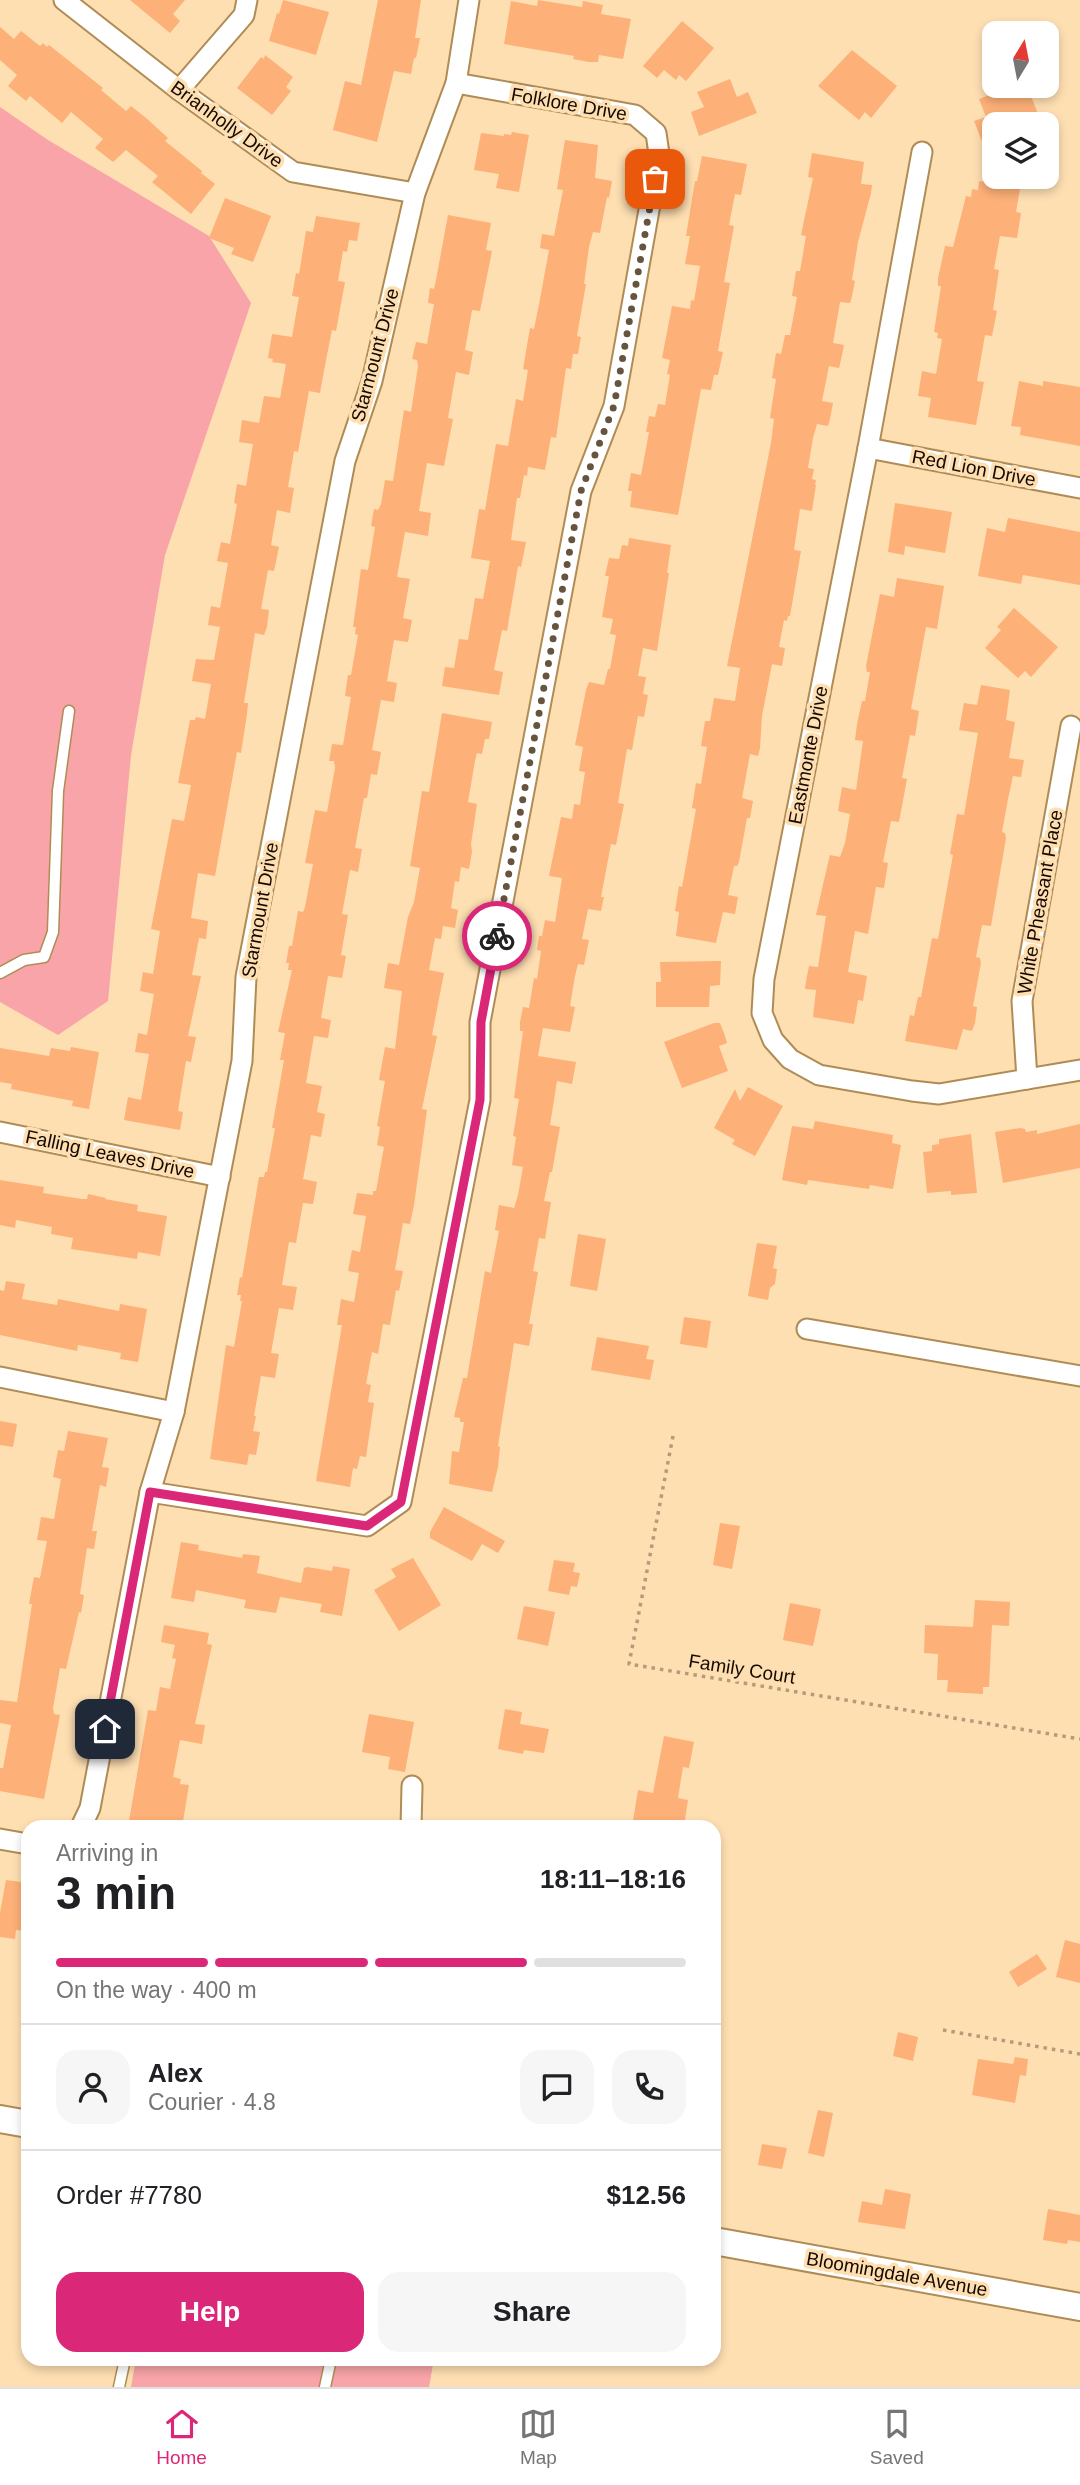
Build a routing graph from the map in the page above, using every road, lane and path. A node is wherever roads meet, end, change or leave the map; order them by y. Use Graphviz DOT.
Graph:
graph roads {
  1 [pos="64,0"];
  2 [pos="247,0"];
  3 [pos="470,0"];
  4 [pos="456,83"];
  5 [pos="179,90"];
  6 [pos="922,152"];
  7 [pos="415,193"];
  8 [pos="867,448"];
  9 [pos="1080,488"];
  10 [pos="69,711"];
  11 [pos="1071,726"];
  12 [pos="0,973"];
  13 [pos="1080,1070"];
  14 [pos="1027,1079"];
  15 [pos="0,1132"];
  16 [pos="220,1177"];
  17 [pos="807,1329"];
  18 [pos="1080,1376"];
  19 [pos="0,1377"];
  20 [pos="174,1412"];
  21 [pos="673,1436"];
  22 [pos="150,1492"];
  23 [pos="1080,1739"];
  24 [pos="412,1786"];
  25 [pos="84,1820"];
  26 [pos="411,1820"];
  27 [pos="0,1839"];
  28 [pos="21,1843"];
  29 [pos="943,2030"];
  30 [pos="1080,2054"];
  31 [pos="0,2119"];
  32 [pos="21,2123"];
  33 [pos="721,2242"];
  34 [pos="1080,2307"];
  35 [pos="124,2366"];
  36 [pos="330,2366"];
  37 [pos="119,2387"];
  38 [pos="325,2387"];
  1 -- 5 [label="street, Brianholly Drive"];
  2 -- 5 [label="street"];
  3 -- 4 [label="street, Starmount Drive"];
  4 -- 7 [label="street, Starmount Drive"];
  4 -- 22 [label="street, Folklore Drive"];
  5 -- 7 [label="street, Brianholly Drive"];
  6 -- 8 [label="street, Eastmonte Drive"];
  7 -- 16 [label="street, Starmount Drive"];
  8 -- 9 [label="street, Red Lion Drive"];
  8 -- 14 [label="street, Eastmonte Drive"];
  10 -- 12 [label="lane"];
  11 -- 14 [label="street, White Pheasant Place"];
  13 -- 14 [label="street, Eastmonte Drive"];
  15 -- 16 [label="street, Falling Leaves Drive"];
  16 -- 20 [label="street, Starmount Drive"];
  17 -- 18 [label="street"];
  19 -- 20 [label="street"];
  20 -- 22 [label="street, Starmount Drive"];
  21 -- 23 [label="path, Family Court"];
  22 -- 25 [label="street, Starmount Drive"];
  24 -- 26 [label="street"];
  27 -- 28 [label="street"];
  29 -- 30 [label="path"];
  31 -- 32 [label="street"];
  33 -- 34 [label="street, Bloomingdale Avenue"];
  35 -- 37 [label="lane"];
  36 -- 38 [label="lane"];
}
